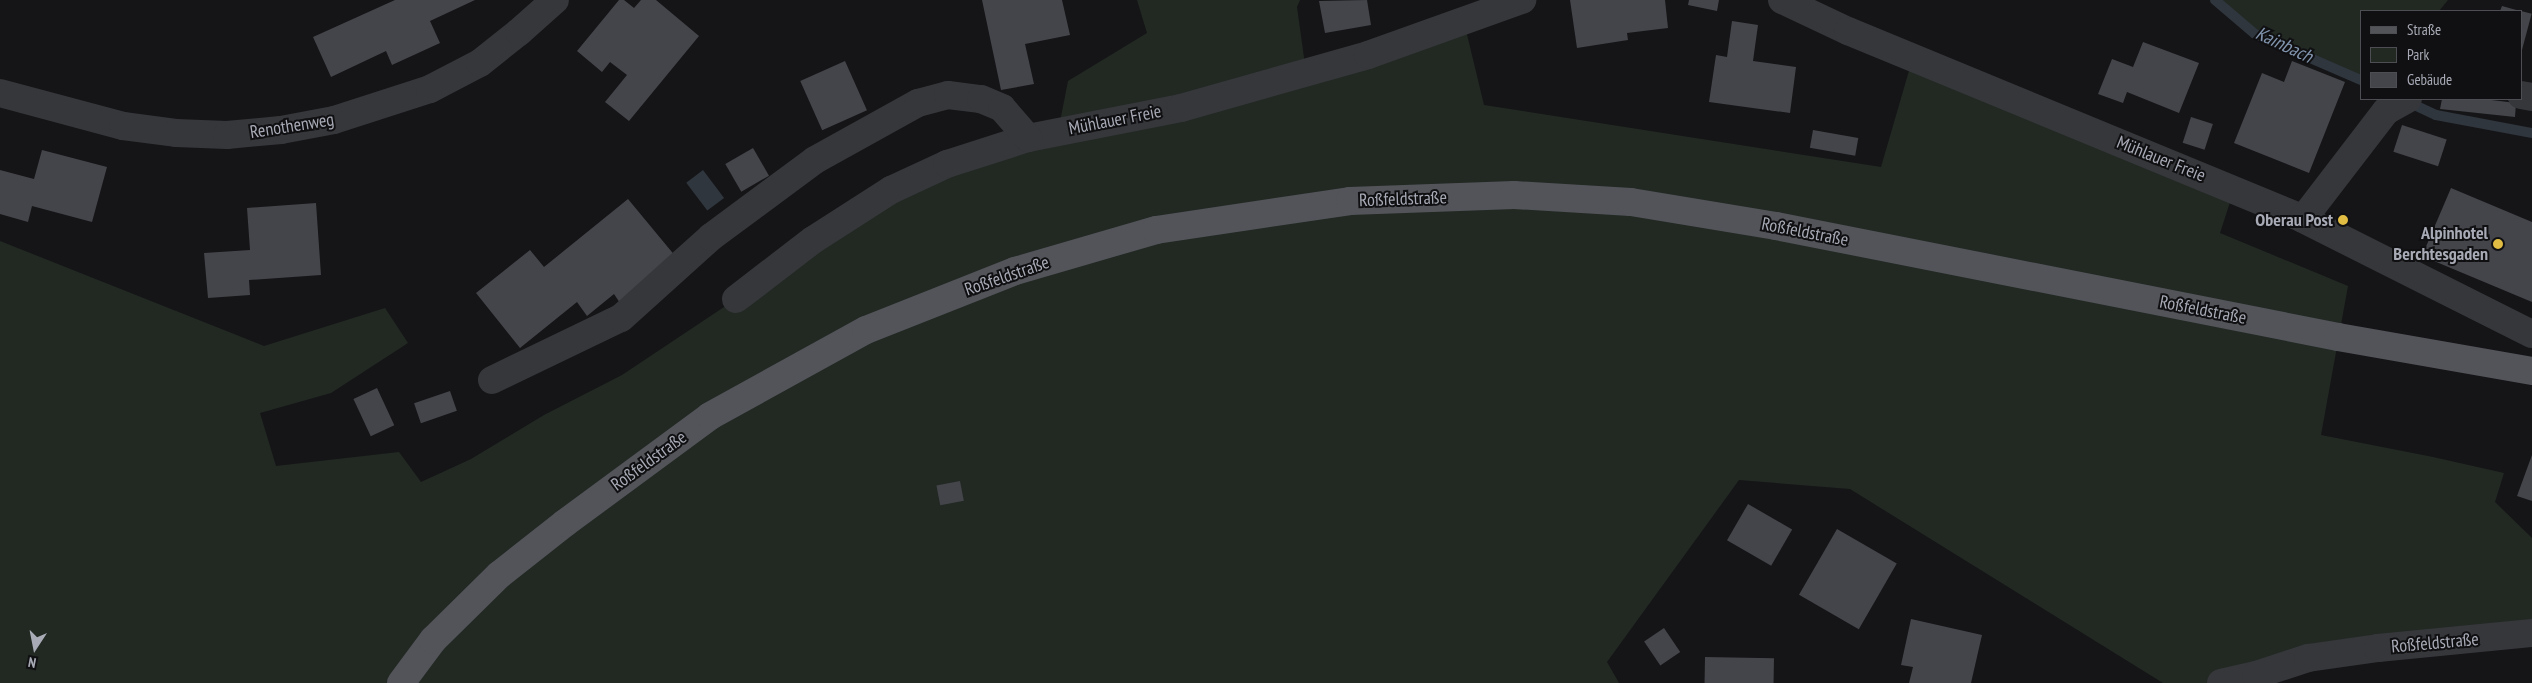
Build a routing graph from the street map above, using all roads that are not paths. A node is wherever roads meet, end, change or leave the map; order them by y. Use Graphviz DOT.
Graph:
graph roads {
  1 [pos="555,0"];
  2 [pos="1522,0"];
  3 [pos="1782,0"];
  4 [pos="0,92"];
  5 [pos="2397,105"];
  6 [pos="1028,138"];
  7 [pos="2303,218"];
  8 [pos="736,299"];
  9 [pos="2532,334"];
  10 [pos="2532,371"];
  11 [pos="492,380"];
  12 [pos="2532,633"];
  13 [pos="401,683"];
  14 [pos="2222,683"];
  1 -- 4 [label="street, Renothenweg"];
  2 -- 6 [label="street, Mühlauer Freie"];
  3 -- 7 [label="street, Mühlauer Freie"];
  5 -- 7 [label="street"];
  6 -- 8 [label="street, Mühlauer Freie"];
  6 -- 11 [label="street"];
  7 -- 9 [label="street, Mühlauer Freie"];
  10 -- 13 [label="main road, Roßfeldstraße"];
  12 -- 14 [label="street, Roßfeldstraße"];
}
